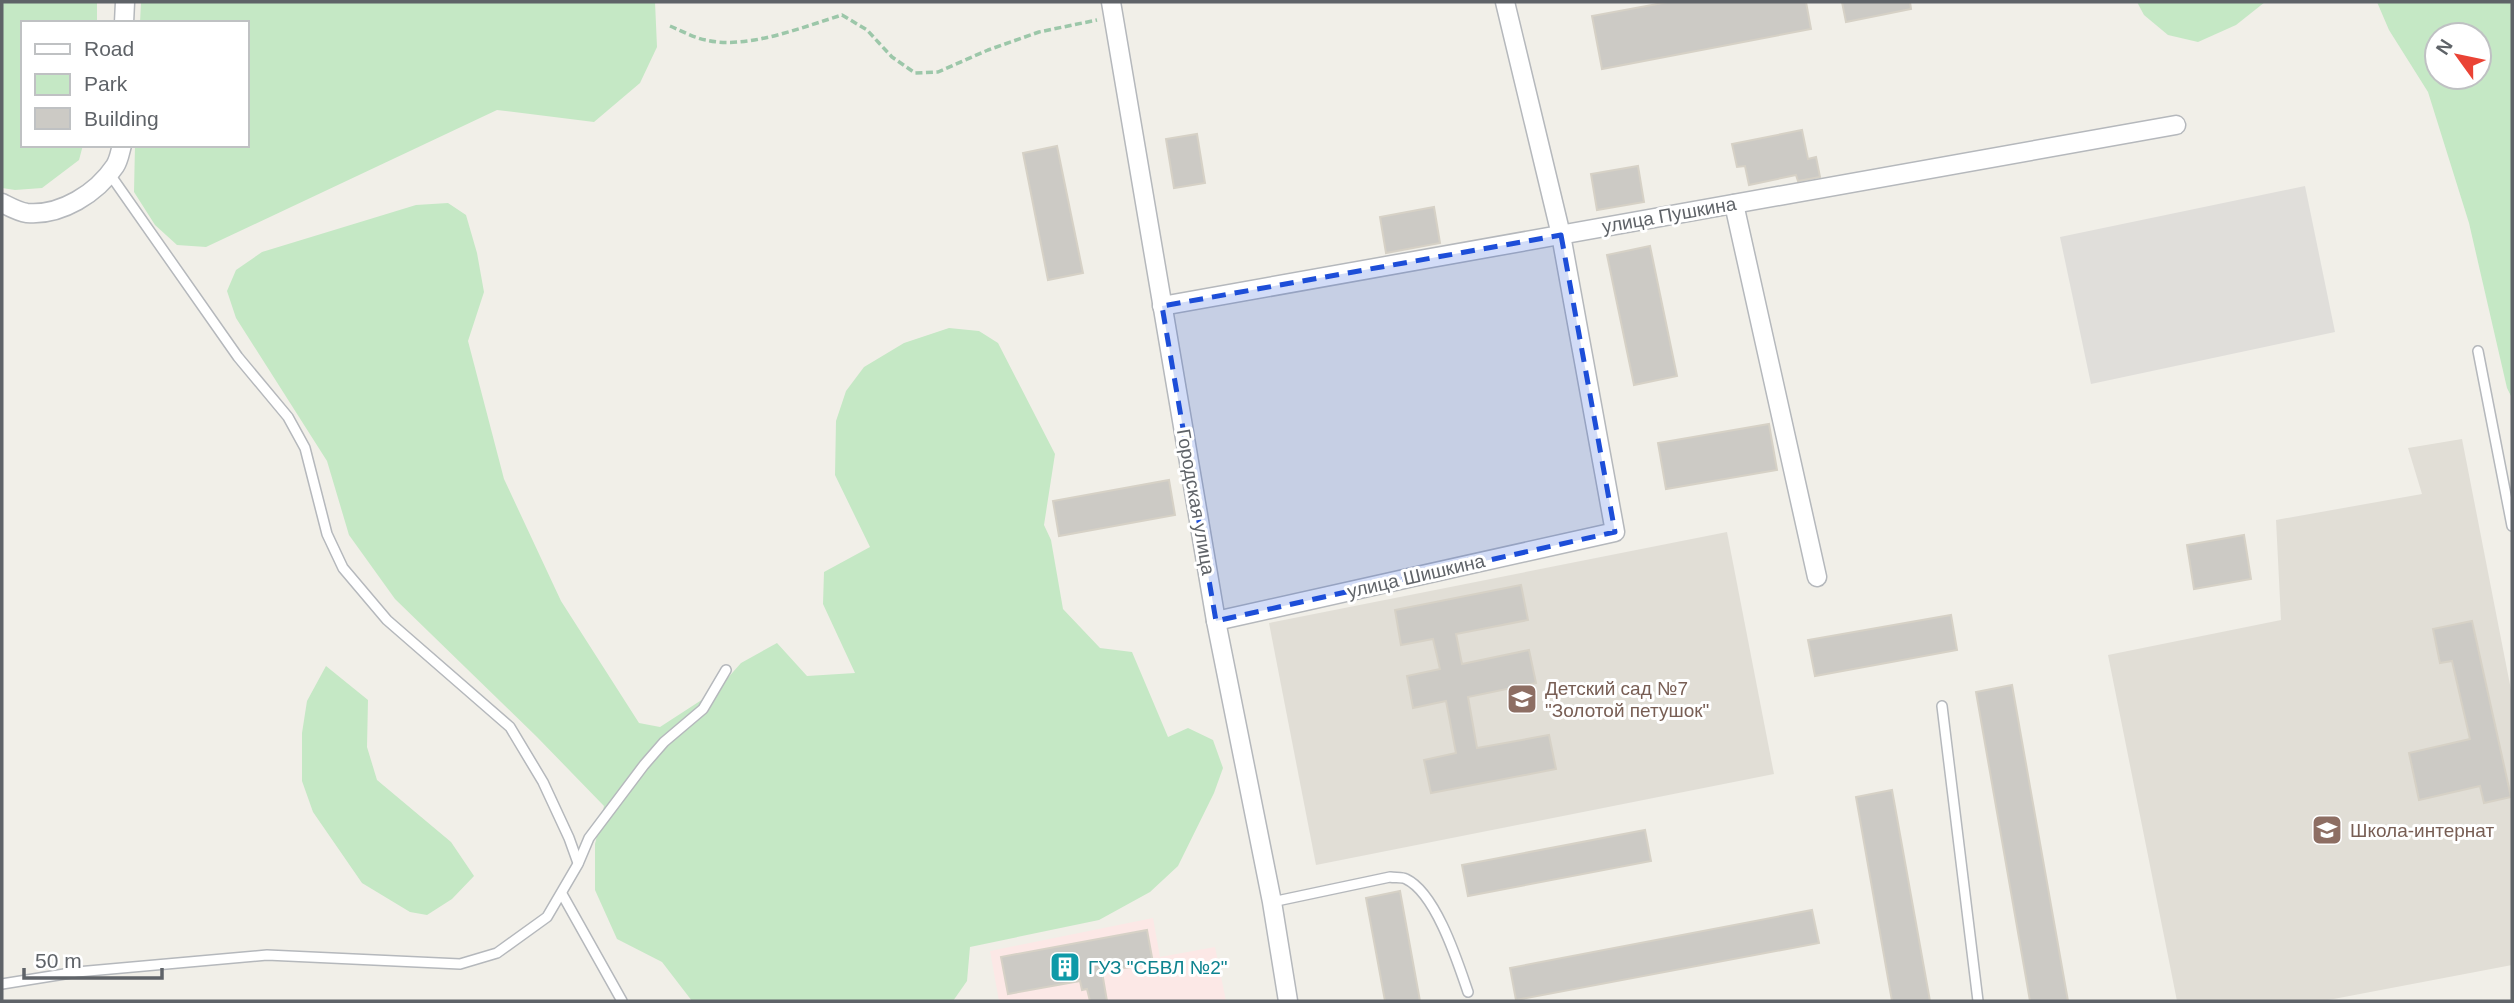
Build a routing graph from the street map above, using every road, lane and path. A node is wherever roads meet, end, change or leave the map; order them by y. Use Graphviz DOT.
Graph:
graph roads {
  1 [pos="125,2"];
  2 [pos="1505,2"];
  3 [pos="1112,9"];
  4 [pos="124,21"];
  5 [pos="670,26"];
  6 [pos="2176,125"];
  7 [pos="121,147"];
  8 [pos="110,173"];
  9 [pos="2,204"];
  10 [pos="1734,204"];
  11 [pos="1561,235"];
  12 [pos="1162,306"];
  13 [pos="2478,351"];
  14 [pos="2512,526"];
  15 [pos="1817,577"];
  16 [pos="1216,621"];
  17 [pos="726,670"];
  18 [pos="1942,706"];
  19 [pos="578,864"];
  20 [pos="562,894"];
  21 [pos="1272,902"];
  22 [pos="2,984"];
  23 [pos="1468,992"];
  24 [pos="622,1001"];
  25 [pos="1288,1001"];
  26 [pos="1978,1001"];
  1 -- 4 [label="street"];
  2 -- 11 [label="street"];
  3 -- 5 [label="path"];
  3 -- 12 [label="street, Городская улица"];
  6 -- 10 [label="street, улица Пушкина"];
  7 -- 8 [label="street"];
  8 -- 9 [label="street"];
  8 -- 19 [label="lane"];
  10 -- 11 [label="street, улица Пушкина"];
  10 -- 15 [label="street"];
  11 -- 12 [label="street, улица Пушкина"];
  11 -- 16 [label="street, улица Шишкина"];
  12 -- 16 [label="street, Городская улица"];
  13 -- 14 [label="lane"];
  16 -- 21 [label="street, Городская улица"];
  17 -- 19 [label="lane"];
  18 -- 26 [label="lane"];
  19 -- 20 [label="lane"];
  20 -- 22 [label="lane"];
  20 -- 24 [label="lane"];
  21 -- 23 [label="lane"];
  21 -- 25 [label="street, Городская улица"];
}
